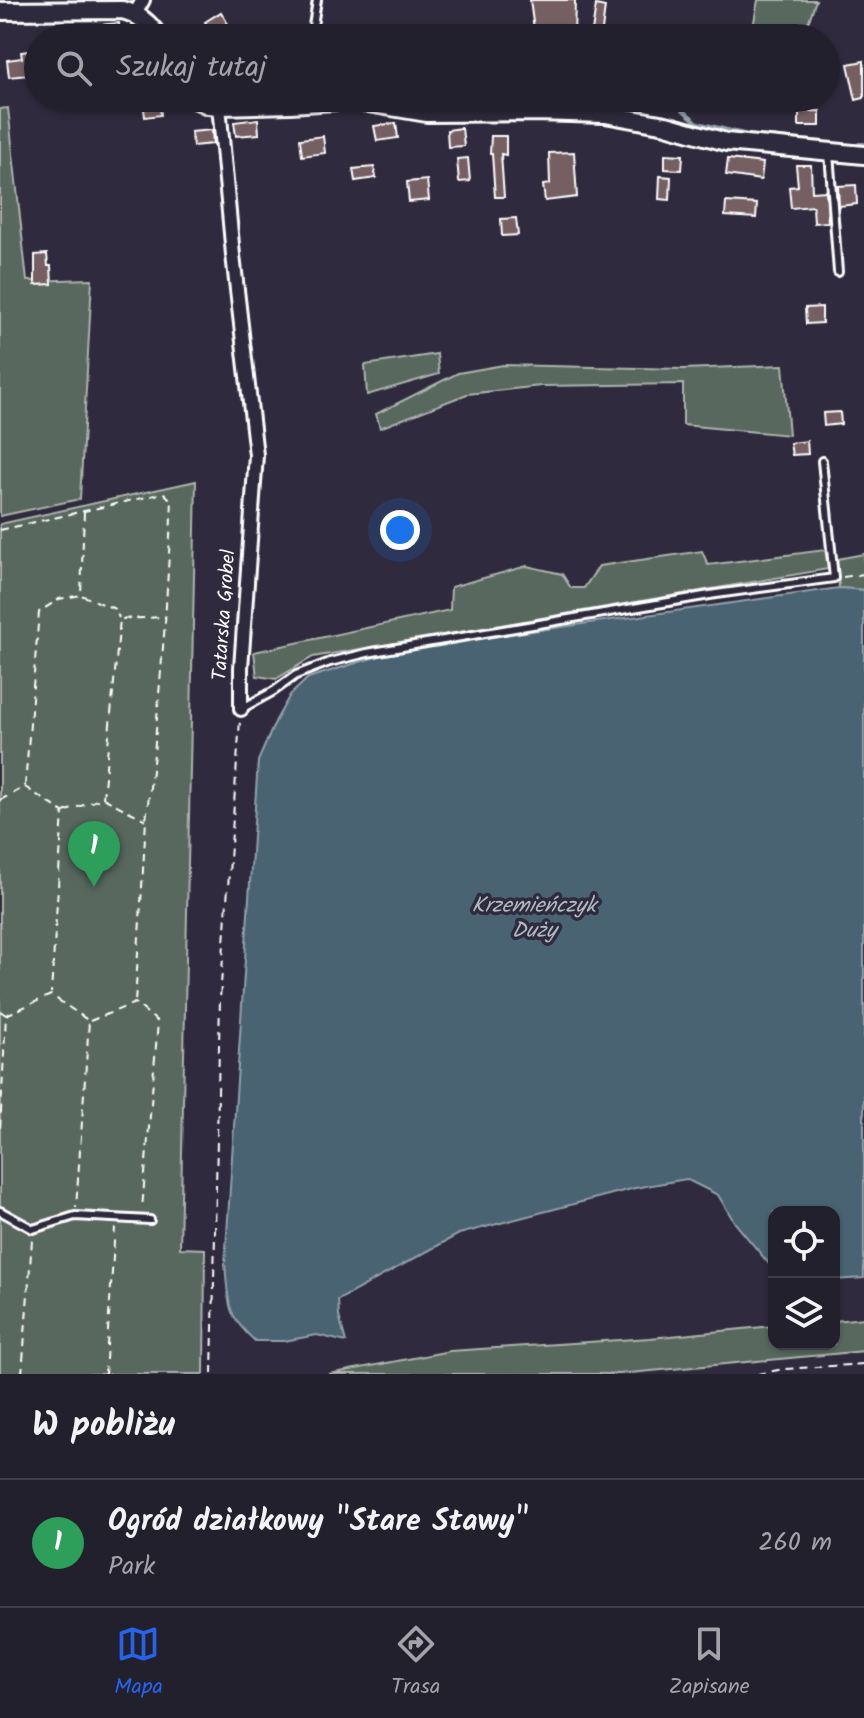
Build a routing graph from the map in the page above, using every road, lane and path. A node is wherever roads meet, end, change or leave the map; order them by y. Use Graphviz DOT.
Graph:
graph roads {
  1 [pos="317,0"];
  2 [pos="139,7"];
  3 [pos="0,11"];
  4 [pos="313,24"];
  5 [pos="220,112"];
  6 [pos="421,112"];
  7 [pos="536,112"];
  8 [pos="536,112"];
  9 [pos="829,153"];
  10 [pos="864,155"];
  11 [pos="838,272"];
  12 [pos="822,461"];
  13 [pos="84,511"];
  14 [pos="0,530"];
  15 [pos="864,574"];
  16 [pos="834,578"];
  17 [pos="81,595"];
  18 [pos="165,617"];
  19 [pos="120,619"];
  20 [pos="241,709"];
  21 [pos="25,787"];
  22 [pos="103,798"];
  23 [pos="0,800"];
  24 [pos="63,812"];
  25 [pos="146,820"];
  26 [pos="51,995"];
  27 [pos="135,1003"];
  28 [pos="0,1011"];
  29 [pos="6,1015"];
  30 [pos="89,1021"];
  31 [pos="0,1131"];
  32 [pos="0,1211"];
  33 [pos="75,1216"];
  34 [pos="116,1218"];
  35 [pos="141,1220"];
  36 [pos="150,1220"];
  37 [pos="33,1229"];
  38 [pos="864,1364"];
  39 [pos="22,1374"];
  40 [pos="105,1374"];
  41 [pos="212,1374"];
  42 [pos="758,1374"];
  1 -- 4 [label="lane"];
  2 -- 3 [label="street"];
  5 -- 20 [label="street, Tatarska Grobel"];
  6 -- 8 [label="street"];
  7 -- 9 [label="street"];
  9 -- 10 [label="street"];
  9 -- 11 [label="lane"];
  12 -- 16 [label="lane"];
  13 -- 14 [label="path"];
  13 -- 17 [label="path"];
  13 -- 18 [label="path"];
  15 -- 16 [label="path"];
  16 -- 20 [label="lane, Tatarska Grobel"];
  17 -- 19 [label="path"];
  17 -- 21 [label="path"];
  18 -- 19 [label="path"];
  18 -- 25 [label="path"];
  19 -- 22 [label="path"];
  20 -- 41 [label="path"];
  21 -- 23 [label="path"];
  21 -- 24 [label="path"];
  22 -- 24 [label="path"];
  22 -- 25 [label="path"];
  24 -- 26 [label="path"];
  25 -- 27 [label="path"];
  26 -- 29 [label="path"];
  26 -- 30 [label="path"];
  27 -- 30 [label="path"];
  27 -- 35 [label="path"];
  28 -- 29 [label="path"];
  29 -- 31 [label="path"];
  30 -- 33 [label="path"];
  32 -- 37 [label="lane"];
  33 -- 34 [label="lane"];
  33 -- 37 [label="lane"];
  34 -- 35 [label="lane"];
  34 -- 40 [label="path"];
  35 -- 36 [label="lane"];
  37 -- 39 [label="path"];
  38 -- 42 [label="path"];
}
